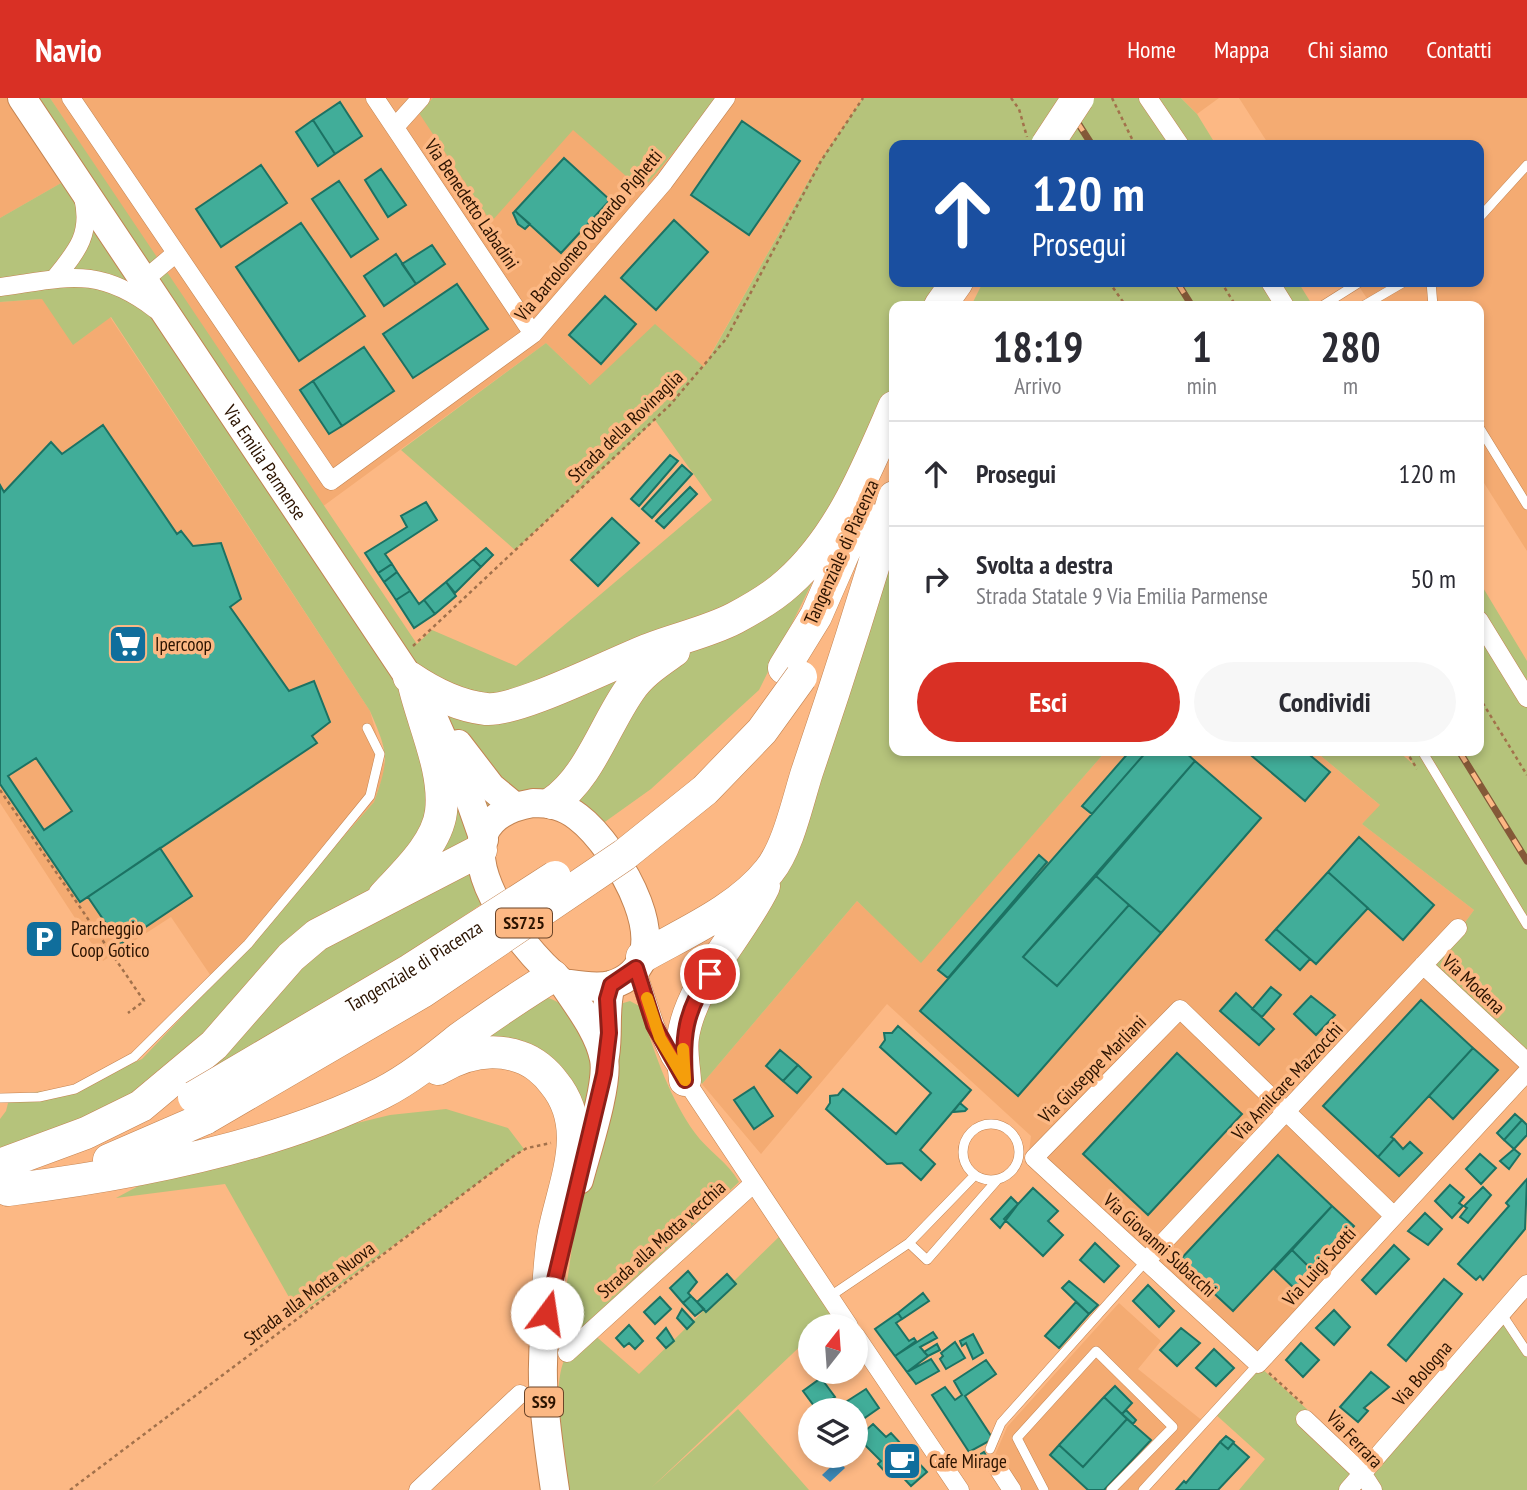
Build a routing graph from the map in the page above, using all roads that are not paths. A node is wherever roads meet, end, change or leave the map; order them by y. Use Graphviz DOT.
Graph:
graph roads {
  1 [pos="22,98"];
  2 [pos="71,98"];
  3 [pos="375,98"];
  4 [pos="421,98"];
  5 [pos="725,98"];
  6 [pos="1078,98"];
  7 [pos="1148,98"];
  8 [pos="395,127"];
  9 [pos="1050,140"];
  10 [pos="1177,140"];
  11 [pos="1527,165"];
  12 [pos="83,189"];
  13 [pos="1484,212"];
  14 [pos="176,253"];
  15 [pos="55,278"];
  16 [pos="144,280"];
  17 [pos="1352,287"];
  18 [pos="1395,287"];
  19 [pos="0,288"];
  20 [pos="1330,301"];
  21 [pos="1372,301"];
  22 [pos="170,320"];
  23 [pos="533,334"];
  24 [pos="889,418"];
  25 [pos="889,430"];
  26 [pos="1484,435"];
  27 [pos="889,498"];
  28 [pos="1527,505"];
  29 [pos="889,514"];
  30 [pos="1484,628"];
  31 [pos="700,632"];
  32 [pos="792,672"];
  33 [pos="412,682"];
  34 [pos="1527,698"];
  35 [pos="367,728"];
  36 [pos="1425,756"];
  37 [pos="552,803"];
  38 [pos="514,806"];
  39 [pos="482,845"];
  40 [pos="772,869"];
  41 [pos="376,904"];
  42 [pos="1527,925"];
  43 [pos="1458,928"];
  44 [pos="639,962"];
  45 [pos="1423,965"];
  46 [pos="558,980"];
  47 [pos="611,985"];
  48 [pos="604,1059"];
  49 [pos="1527,1062"];
  50 [pos="1527,1072"];
  51 [pos="685,1080"];
  52 [pos="383,1093"];
  53 [pos="0,1097"];
  54 [pos="1287,1111"];
  55 [pos="1034,1158"];
  56 [pos="975,1175"];
  57 [pos="2,1177"];
  58 [pos="998,1179"];
  59 [pos="753,1184"];
  60 [pos="1394,1216"];
  61 [pos="909,1243"];
  62 [pos="1146,1261"];
  63 [pos="1527,1284"];
  64 [pos="829,1297"];
  65 [pos="547,1313"];
  66 [pos="1501,1313"];
  67 [pos="841,1314"];
  68 [pos="1527,1352"];
  69 [pos="567,1353"];
  70 [pos="868,1354"];
  71 [pos="1258,1364"];
  72 [pos="520,1394"];
  73 [pos="1305,1419"];
  74 [pos="990,1449"];
  75 [pos="997,1467"];
  76 [pos="1362,1473"];
  77 [pos="418,1490"];
  78 [pos="555,1490"];
  79 [pos="960,1490"];
  80 [pos="1012,1490"];
  81 [pos="1044,1490"];
  82 [pos="1111,1490"];
  83 [pos="1143,1490"];
  84 [pos="1348,1490"];
  85 [pos="1373,1490"];
  1 -- 12 [label="main road, Via Emilia Parmense"];
  2 -- 14 [label="street"];
  3 -- 8 [label="street, Via Benedetto Labadini"];
  4 -- 8 [label="street"];
  5 -- 23 [label="street, Via Bartolomeo Odoardo Pighetti"];
  6 -- 9 [label="highway, bridge"];
  7 -- 10 [label="street"];
  8 -- 23 [label="street, Via Benedetto Labadini"];
  11 -- 13 [label="lane"];
  12 -- 15 [label="street"];
  12 -- 16 [label="main road, Via Emilia Parmense"];
  14 -- 16 [label="street"];
  14 -- 23 [label="street, Via Bartolomeo Odoardo Pighetti"];
  15 -- 19 [label="street"];
  15 -- 22 [label="street"];
  16 -- 22 [label="main road, Via Emilia Parmense"];
  17 -- 20 [label="lane"];
  18 -- 21 [label="lane"];
  22 -- 33 [label="main road, Via Emilia Parmense"];
  24 -- 31 [label="highway"];
  25 -- 32 [label="highway, Tangenziale di Piacenza / SS725"];
  26 -- 28 [label="lane"];
  27 -- 32 [label="highway, Tangenziale di Piacenza / SS725"];
  29 -- 40 [label="highway"];
  30 -- 34 [label="street"];
  31 -- 33 [label="highway"];
  31 -- 37 [label="highway"];
  32 -- 57 [label="highway, Tangenziale di Piacenza / SS725, bridge"];
  33 -- 38 [label="main road"];
  33 -- 39 [label="main road, Via Emilia Parmense"];
  33 -- 41 [label="highway"];
  35 -- 53 [label="lane"];
  36 -- 42 [label="lane"];
  37 -- 38 [label="main road"];
  37 -- 44 [label="main road"];
  38 -- 39 [label="main road"];
  39 -- 41 [label="highway"];
  39 -- 46 [label="main road"];
  40 -- 44 [label="highway"];
  40 -- 51 [label="highway"];
  41 -- 57 [label="highway"];
  43 -- 45 [label="street, Via Amilcare Mazzocchi"];
  44 -- 47 [label="main road"];
  44 -- 51 [label="street"];
  45 -- 49 [label="street, Via Modena"];
  45 -- 54 [label="street, Via Amilcare Mazzocchi"];
  46 -- 47 [label="main road"];
  46 -- 48 [label="main road"];
  46 -- 52 [label="highway"];
  47 -- 48 [label="main road"];
  48 -- 65 [label="main road, SS9"];
  50 -- 60 [label="street, Via Luigi Scotti"];
  51 -- 59 [label="street"];
  52 -- 57 [label="highway"];
  52 -- 65 [label="highway"];
  54 -- 55 [label="street, Via Giuseppe Marliani"];
  54 -- 60 [label="street"];
  54 -- 62 [label="street, Via Amilcare Mazzocchi"];
  55 -- 62 [label="street, Via Giovanni Subacchi"];
  56 -- 58 [label="lane"];
  56 -- 58 [label="lane"];
  56 -- 61 [label="lane"];
  58 -- 61 [label="lane"];
  59 -- 64 [label="street"];
  59 -- 69 [label="street, Strada alla Motta vecchia"];
  60 -- 71 [label="street, Via Luigi Scotti"];
  61 -- 64 [label="lane"];
  62 -- 71 [label="street, Via Giovanni Subacchi"];
  62 -- 74 [label="lane"];
  63 -- 66 [label="street, Via Bologna"];
  64 -- 67 [label="street"];
  65 -- 78 [label="main road, SS9"];
  66 -- 68 [label="lane"];
  66 -- 76 [label="street, Via Bologna"];
  70 -- 79 [label="street"];
  71 -- 83 [label="lane, Via Luigi Scotti"];
  72 -- 77 [label="street"];
  73 -- 76 [label="street, Via Ferrara"];
  75 -- 80 [label="street"];
  76 -- 84 [label="street, Via Bologna"];
  76 -- 85 [label="street, Via Ferrara"];
  81 -- 82 [label="lane"];
}
